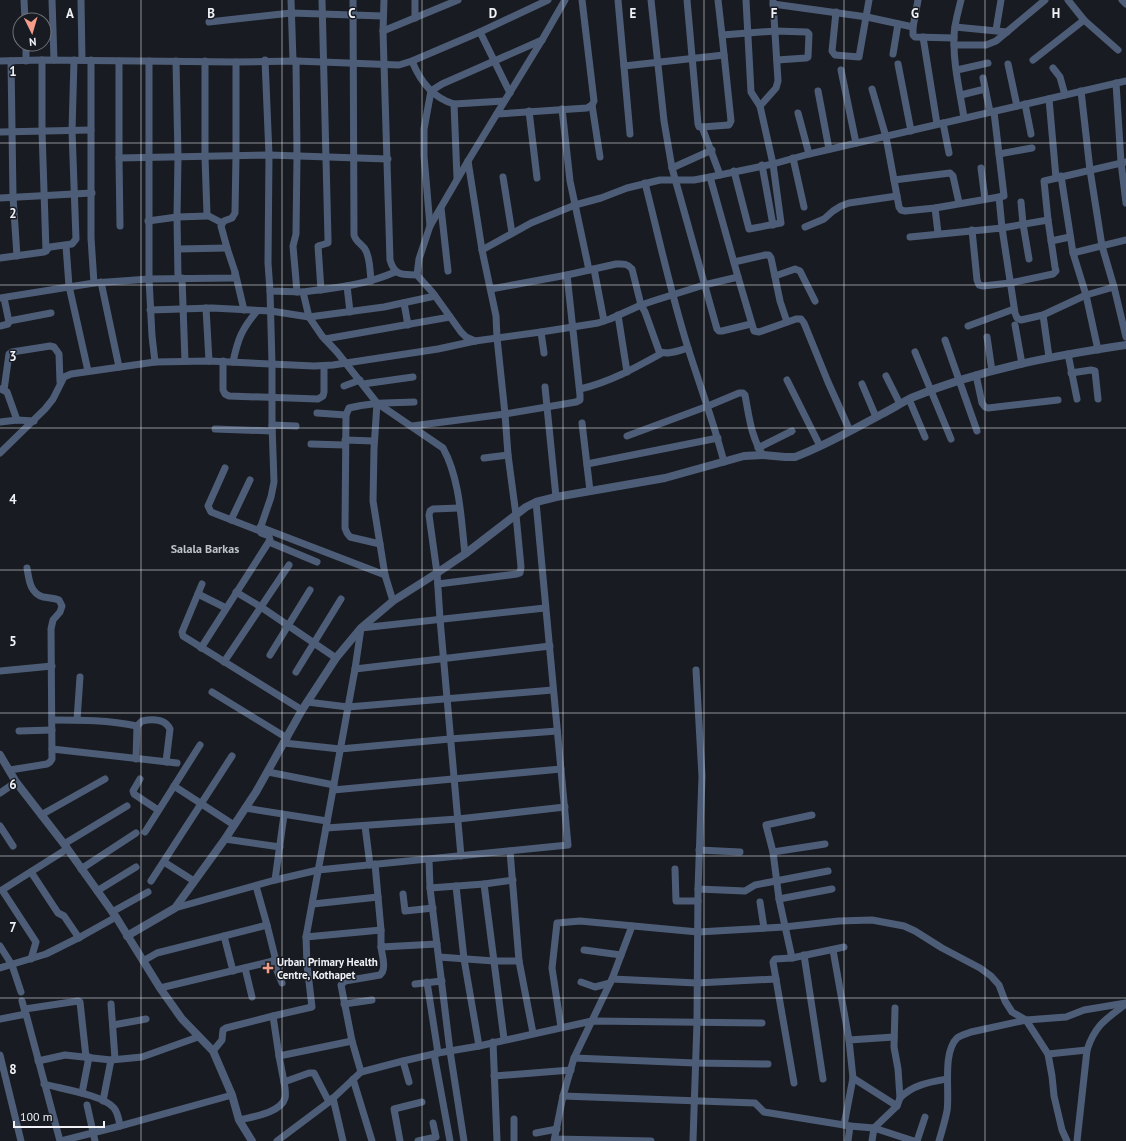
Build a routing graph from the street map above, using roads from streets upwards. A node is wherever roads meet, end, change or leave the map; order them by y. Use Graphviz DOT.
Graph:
graph roads {
  1 [pos="24,0"];
  2 [pos="52,0"];
  3 [pos="81,0"];
  4 [pos="291,0"];
  5 [pos="322,0"];
  6 [pos="353,0"];
  7 [pos="384,0"];
  8 [pos="415,0"];
  9 [pos="458,0"];
  10 [pos="548,0"];
  11 [pos="565,0"];
  12 [pos="582,0"];
  13 [pos="618,0"];
  14 [pos="651,0"];
  15 [pos="688,0"];
  16 [pos="718,0"];
  17 [pos="746,0"];
  18 [pos="869,0"];
  19 [pos="918,0"];
  20 [pos="961,0"];
  21 [pos="1001,0"];
  22 [pos="1045,0"];
  23 [pos="1068,0"];
  24 [pos="1122,0"];
  25 [pos="773,2"];
  26 [pos="444,3"];
  27 [pos="1126,4"];
  28 [pos="25,12"];
  29 [pos="836,12"];
  30 [pos="291,13"];
  31 [pos="322,13"];
  32 [pos="353,14"];
  33 [pos="383,16"];
  34 [pos="866,17"];
  35 [pos="415,18"];
  36 [pos="1084,20"];
  37 [pos="209,22"];
  38 [pos="898,24"];
  39 [pos="913,27"];
  40 [pos="955,27"];
  41 [pos="996,30"];
  42 [pos="383,31"];
  43 [pos="775,31"];
  44 [pos="480,32"];
  45 [pos="1007,32"];
  46 [pos="749,34"];
  47 [pos="722,35"];
  48 [pos="922,37"];
  49 [pos="542,40"];
  50 [pos="954,41"];
  51 [pos="1118,50"];
  52 [pos="26,52"];
  53 [pos="893,54"];
  54 [pos="724,55"];
  55 [pos="692,58"];
  56 [pos="42,60"];
  57 [pos="54,60"];
  58 [pos="74,60"];
  59 [pos="82,60"];
  60 [pos="91,60"];
  61 [pos="265,60"];
  62 [pos="777,60"];
  63 [pos="1033,60"];
  64 [pos="0,61"];
  65 [pos="11,61"];
  66 [pos="26,61"];
  67 [pos="119,61"];
  68 [pos="149,61"];
  69 [pos="176,61"];
  70 [pos="205,61"];
  71 [pos="294,61"];
  72 [pos="412,61"];
  73 [pos="236,62"];
  74 [pos="324,62"];
  75 [pos="495,62"];
  76 [pos="657,62"];
  77 [pos="353,63"];
  78 [pos="988,63"];
  79 [pos="898,64"];
  80 [pos="1008,64"];
  81 [pos="385,65"];
  82 [pos="624,66"];
  83 [pos="1053,68"];
  84 [pos="841,70"];
  85 [pos="957,70"];
  86 [pos="983,78"];
  87 [pos="1126,81"];
  88 [pos="1116,83"];
  89 [pos="872,89"];
  90 [pos="985,90"];
  91 [pos="431,91"];
  92 [pos="818,91"];
  93 [pos="1080,91"];
  94 [pos="510,93"];
  95 [pos="961,95"];
  96 [pos="1065,95"];
  97 [pos="1049,99"];
  98 [pos="504,102"];
  99 [pos="454,104"];
  100 [pos="1025,104"];
  101 [pos="592,105"];
  102 [pos="760,106"];
  103 [pos="1017,106"];
  104 [pos="562,109"];
  105 [pos="529,111"];
  106 [pos="992,112"];
  107 [pos="496,114"];
  108 [pos="798,114"];
  109 [pos="964,118"];
  110 [pos="940,124"];
  111 [pos="702,127"];
  112 [pos="42,130"];
  113 [pos="91,130"];
  114 [pos="12,131"];
  115 [pos="72,131"];
  116 [pos="911,131"];
  117 [pos="0,132"];
  118 [pos="630,134"];
  119 [pos="1031,134"];
  120 [pos="886,137"];
  121 [pos="856,143"];
  122 [pos="1032,148"];
  123 [pos="829,149"];
  124 [pos="712,150"];
  125 [pos="949,153"];
  126 [pos="809,154"];
  127 [pos="999,154"];
  128 [pos="269,155"];
  129 [pos="236,156"];
  130 [pos="297,156"];
  131 [pos="178,157"];
  132 [pos="205,157"];
  133 [pos="600,157"];
  134 [pos="119,158"];
  135 [pos="148,158"];
  136 [pos="326,158"];
  137 [pos="354,158"];
  138 [pos="794,158"];
  139 [pos="388,159"];
  140 [pos="468,161"];
  141 [pos="1123,162"];
  142 [pos="773,164"];
  143 [pos="762,165"];
  144 [pos="672,168"];
  145 [pos="981,168"];
  146 [pos="1090,170"];
  147 [pos="734,171"];
  148 [pos="720,175"];
  149 [pos="503,177"];
  150 [pos="710,177"];
  151 [pos="1058,177"];
  152 [pos="458,178"];
  153 [pos="537,178"];
  154 [pos="675,179"];
  155 [pos="894,180"];
  156 [pos="645,183"];
  157 [pos="74,193"];
  158 [pos="92,193"];
  159 [pos="43,195"];
  160 [pos="897,196"];
  161 [pos="13,197"];
  162 [pos="999,197"];
  163 [pos="0,198"];
  164 [pos="985,199"];
  165 [pos="1021,202"];
  166 [pos="1126,203"];
  167 [pos="959,204"];
  168 [pos="575,206"];
  169 [pos="804,207"];
  170 [pos="440,208"];
  171 [pos="935,208"];
  172 [pos="208,216"];
  173 [pos="177,217"];
  174 [pos="1048,220"];
  175 [pos="148,221"];
  176 [pos="222,223"];
  177 [pos="1023,224"];
  178 [pos="773,225"];
  179 [pos="120,226"];
  180 [pos="430,226"];
  181 [pos="805,227"];
  182 [pos="1002,228"];
  183 [pos="972,230"];
  184 [pos="512,232"];
  185 [pos="938,233"];
  186 [pos="910,236"];
  187 [pos="1070,237"];
  188 [pos="1051,240"];
  189 [pos="1126,240"];
  190 [pos="66,246"];
  191 [pos="1102,246"];
  192 [pos="227,248"];
  193 [pos="178,249"];
  194 [pos="482,250"];
  195 [pos="46,251"];
  196 [pos="1073,253"];
  197 [pos="17,256"];
  198 [pos="0,258"];
  199 [pos="1029,259"];
  200 [pos="734,262"];
  201 [pos="592,269"];
  202 [pos="448,271"];
  203 [pos="235,272"];
  204 [pos="395,272"];
  205 [pos="417,275"];
  206 [pos="567,275"];
  207 [pos="775,276"];
  208 [pos="738,277"];
  209 [pos="180,278"];
  210 [pos="149,279"];
  211 [pos="371,281"];
  212 [pos="98,283"];
  213 [pos="1010,283"];
  214 [pos="704,285"];
  215 [pos="69,286"];
  216 [pos="347,286"];
  217 [pos="1114,287"];
  218 [pos="491,289"];
  219 [pos="322,290"];
  220 [pos="270,291"];
  221 [pos="300,292"];
  222 [pos="673,295"];
  223 [pos="436,296"];
  224 [pos="1086,296"];
  225 [pos="2,298"];
  226 [pos="815,301"];
  227 [pos="404,303"];
  228 [pos="641,304"];
  229 [pos="206,308"];
  230 [pos="182,309"];
  231 [pos="1014,309"];
  232 [pos="150,310"];
  233 [pos="244,310"];
  234 [pos="257,310"];
  235 [pos="270,311"];
  236 [pos="350,312"];
  237 [pos="51,313"];
  238 [pos="618,315"];
  239 [pos="1044,315"];
  240 [pos="308,317"];
  241 [pos="450,317"];
  242 [pos="9,321"];
  243 [pos="604,321"];
  244 [pos="787,322"];
  245 [pos="751,324"];
  246 [pos="408,325"];
  247 [pos="1015,325"];
  248 [pos="0,326"];
  249 [pos="574,326"];
  250 [pos="968,326"];
  251 [pos="541,332"];
  252 [pos="987,337"];
  253 [pos="1126,337"];
  254 [pos="497,338"];
  255 [pos="325,339"];
  256 [pos="945,340"];
  257 [pos="475,341"];
  258 [pos="1126,346"];
  259 [pos="688,348"];
  260 [pos="1098,350"];
  261 [pos="916,352"];
  262 [pos="544,353"];
  263 [pos="662,353"];
  264 [pos="1068,354"];
  265 [pos="1049,357"];
  266 [pos="185,361"];
  267 [pos="209,361"];
  268 [pos="223,361"];
  269 [pos="155,362"];
  270 [pos="233,362"];
  271 [pos="346,363"];
  272 [pos="272,364"];
  273 [pos="1022,364"];
  274 [pos="324,366"];
  275 [pos="119,367"];
  276 [pos="88,371"];
  277 [pos="992,371"];
  278 [pos="627,372"];
  279 [pos="1071,373"];
  280 [pos="976,375"];
  281 [pos="886,376"];
  282 [pos="413,377"];
  283 [pos="787,380"];
  284 [pos="959,380"];
  285 [pos="60,382"];
  286 [pos="361,382"];
  287 [pos="862,384"];
  288 [pos="344,386"];
  289 [pos="545,386"];
  290 [pos="2,389"];
  291 [pos="580,389"];
  292 [pos="930,391"];
  293 [pos="272,396"];
  294 [pos="909,399"];
  295 [pos="1077,399"];
  296 [pos="1098,399"];
  297 [pos="1058,400"];
  298 [pos="414,402"];
  299 [pos="377,403"];
  300 [pos="900,404"];
  301 [pos="548,406"];
  302 [pos="708,406"];
  303 [pos="317,413"];
  304 [pos="505,414"];
  305 [pos="346,415"];
  306 [pos="876,417"];
  307 [pos="17,420"];
  308 [pos="34,421"];
  309 [pos="0,422"];
  310 [pos="582,423"];
  311 [pos="296,426"];
  312 [pos="412,426"];
  313 [pos="272,428"];
  314 [pos="215,429"];
  315 [pos="792,431"];
  316 [pos="850,431"];
  317 [pos="976,431"];
  318 [pos="627,436"];
  319 [pos="925,437"];
  320 [pos="718,438"];
  321 [pos="951,439"];
  322 [pos="374,441"];
  323 [pos="345,442"];
  324 [pos="310,444"];
  325 [pos="820,446"];
  326 [pos="758,448"];
  327 [pos="0,453"];
  328 [pos="508,455"];
  329 [pos="762,455"];
  330 [pos="484,458"];
  331 [pos="724,462"];
  332 [pos="587,464"];
  333 [pos="225,468"];
  334 [pos="250,480"];
  335 [pos="590,491"];
  336 [pos="556,497"];
  337 [pos="536,502"];
  338 [pos="459,508"];
  339 [pos="516,515"];
  340 [pos="232,520"];
  341 [pos="260,529"];
  342 [pos="269,542"];
  343 [pos="380,544"];
  344 [pos="465,554"];
  345 [pos="317,562"];
  346 [pos="289,565"];
  347 [pos="27,568"];
  348 [pos="437,573"];
  349 [pos="385,575"];
  350 [pos="202,584"];
  351 [pos="438,584"];
  352 [pos="310,590"];
  353 [pos="236,592"];
  354 [pos="198,594"];
  355 [pos="341,599"];
  356 [pos="393,601"];
  357 [pos="226,608"];
  358 [pos="261,608"];
  359 [pos="545,608"];
  360 [pos="440,619"];
  361 [pos="289,626"];
  362 [pos="361,628"];
  363 [pos="314,643"];
  364 [pos="550,646"];
  365 [pos="201,648"];
  366 [pos="270,655"];
  367 [pos="336,658"];
  368 [pos="443,658"];
  369 [pos="224,662"];
  370 [pos="52,666"];
  371 [pos="355,669"];
  372 [pos="696,670"];
  373 [pos="0,671"];
  374 [pos="296,672"];
  375 [pos="80,677"];
  376 [pos="553,690"];
  377 [pos="212,692"];
  378 [pos="447,699"];
  379 [pos="307,702"];
  380 [pos="348,707"];
  381 [pos="302,710"];
  382 [pos="52,720"];
  383 [pos="77,720"];
  384 [pos="137,726"];
  385 [pos="19,730"];
  386 [pos="52,730"];
  387 [pos="557,731"];
  388 [pos="450,739"];
  389 [pos="285,740"];
  390 [pos="200,745"];
  391 [pos="340,749"];
  392 [pos="52,750"];
  393 [pos="0,755"];
  394 [pos="232,756"];
  395 [pos="136,759"];
  396 [pos="166,762"];
  397 [pos="177,763"];
  398 [pos="561,769"];
  399 [pos="10,770"];
  400 [pos="268,772"];
  401 [pos="140,778"];
  402 [pos="105,779"];
  403 [pos="454,779"];
  404 [pos="16,782"];
  405 [pos="174,786"];
  406 [pos="334,787"];
  407 [pos="0,793"];
  408 [pos="201,803"];
  409 [pos="127,806"];
  410 [pos="565,807"];
  411 [pos="245,808"];
  412 [pos="158,810"];
  413 [pos="41,815"];
  414 [pos="284,815"];
  415 [pos="812,815"];
  416 [pos="458,819"];
  417 [pos="234,824"];
  418 [pos="327,825"];
  419 [pos="0,826"];
  420 [pos="365,826"];
  421 [pos="145,832"];
  422 [pos="136,833"];
  423 [pos="225,839"];
  424 [pos="825,844"];
  425 [pos="13,846"];
  426 [pos="65,846"];
  427 [pos="280,847"];
  428 [pos="699,850"];
  429 [pos="510,851"];
  430 [pos="740,852"];
  431 [pos="773,852"];
  432 [pos="461,856"];
  433 [pos="429,860"];
  434 [pos="164,862"];
  435 [pos="372,864"];
  436 [pos="136,867"];
  437 [pos="81,868"];
  438 [pos="675,869"];
  439 [pos="318,870"];
  440 [pos="828,871"];
  441 [pos="31,872"];
  442 [pos="275,880"];
  443 [pos="513,880"];
  444 [pos="151,881"];
  445 [pos="194,881"];
  446 [pos="776,881"];
  447 [pos="484,884"];
  448 [pos="256,886"];
  449 [pos="456,886"];
  450 [pos="430,888"];
  451 [pos="832,888"];
  452 [pos="698,889"];
  453 [pos="1,890"];
  454 [pos="97,891"];
  455 [pos="148,892"];
  456 [pos="403,894"];
  457 [pos="378,897"];
  458 [pos="779,899"];
  459 [pos="698,901"];
  460 [pos="760,902"];
  461 [pos="313,904"];
  462 [pos="175,908"];
  463 [pos="433,908"];
  464 [pos="114,914"];
  465 [pos="267,925"];
  466 [pos="632,926"];
  467 [pos="784,927"];
  468 [pos="764,928"];
  469 [pos="382,930"];
  470 [pos="698,932"];
  471 [pos="127,936"];
  472 [pos="224,936"];
  473 [pos="306,937"];
  474 [pos="79,938"];
  475 [pos="438,944"];
  476 [pos="0,946"];
  477 [pos="381,947"];
  478 [pos="844,947"];
  479 [pos="584,950"];
  480 [pos="833,950"];
  481 [pos="621,955"];
  482 [pos="804,955"];
  483 [pos="439,957"];
  484 [pos="792,958"];
  485 [pos="30,959"];
  486 [pos="464,959"];
  487 [pos="143,960"];
  488 [pos="273,960"];
  489 [pos="494,961"];
  490 [pos="519,961"];
  491 [pos="12,965"];
  492 [pos="0,968"];
  493 [pos="246,968"];
  494 [pos="233,971"];
  495 [pos="776,979"];
  496 [pos="442,981"];
  497 [pos="611,981"];
  498 [pos="427,982"];
  499 [pos="581,982"];
  500 [pos="282,983"];
  501 [pos="697,983"];
  502 [pos="415,984"];
  503 [pos="160,988"];
  504 [pos="21,992"];
  505 [pos="252,997"];
  506 [pos="372,1000"];
  507 [pos="22,1001"];
  508 [pos="1126,1003"];
  509 [pos="111,1004"];
  510 [pos="344,1004"];
  511 [pos="896,1008"];
  512 [pos="25,1012"];
  513 [pos="272,1016"];
  514 [pos="0,1019"];
  515 [pos="146,1019"];
  516 [pos="1026,1020"];
  517 [pos="592,1021"];
  518 [pos="697,1022"];
  519 [pos="762,1023"];
  520 [pos="113,1025"];
  521 [pos="561,1027"];
  522 [pos="532,1033"];
  523 [pos="198,1037"];
  524 [pos="894,1037"];
  525 [pos="504,1039"];
  526 [pos="849,1040"];
  527 [pos="352,1041"];
  528 [pos="493,1042"];
  529 [pos="479,1046"];
  530 [pos="1087,1050"];
  531 [pos="213,1051"];
  532 [pos="450,1051"];
  533 [pos="436,1054"];
  534 [pos="1048,1054"];
  535 [pos="0,1056"];
  536 [pos="279,1056"];
  537 [pos="88,1057"];
  538 [pos="574,1058"];
  539 [pos="113,1059"];
  540 [pos="38,1061"];
  541 [pos="404,1061"];
  542 [pos="695,1063"];
  543 [pos="768,1064"];
  544 [pos="570,1070"];
  545 [pos="361,1072"];
  546 [pos="494,1076"];
  547 [pos="853,1078"];
  548 [pos="353,1079"];
  549 [pos="823,1079"];
  550 [pos="947,1079"];
  551 [pos="284,1082"];
  552 [pos="409,1082"];
  553 [pos="794,1083"];
  554 [pos="44,1084"];
  555 [pos="82,1094"];
  556 [pos="232,1095"];
  557 [pos="563,1096"];
  558 [pos="900,1098"];
  559 [pos="331,1100"];
  560 [pos="103,1101"];
  561 [pos="694,1101"];
  562 [pos="422,1102"];
  563 [pos="87,1105"];
  564 [pos="897,1106"];
  565 [pos="925,1117"];
  566 [pos="514,1119"];
  567 [pos="239,1120"];
  568 [pos="433,1123"];
  569 [pos="847,1125"];
  570 [pos="120,1126"];
  571 [pos="874,1128"];
  572 [pos="557,1129"];
  573 [pos="94,1133"];
  574 [pos="536,1133"];
  575 [pos="437,1139"];
  576 [pos="555,1140"];
  577 [pos="21,1141"];
  578 [pos="60,1141"];
  579 [pos="96,1141"];
  580 [pos="252,1141"];
  581 [pos="277,1141"];
  582 [pos="343,1141"];
  583 [pos="372,1141"];
  584 [pos="400,1141"];
  585 [pos="418,1141"];
  586 [pos="450,1141"];
  587 [pos="464,1141"];
  588 [pos="497,1141"];
  589 [pos="514,1141"];
  590 [pos="651,1141"];
  591 [pos="693,1141"];
  592 [pos="848,1141"];
  593 [pos="872,1141"];
  594 [pos="914,1141"];
  595 [pos="917,1141"];
  596 [pos="939,1141"];
  597 [pos="1067,1141"];
  598 [pos="1077,1141"];
  1 -- 28 [label="street"];
  2 -- 57 [label="street"];
  3 -- 59 [label="street"];
  4 -- 30 [label="street"];
  5 -- 31 [label="street"];
  6 -- 32 [label="street"];
  7 -- 33 [label="street"];
  8 -- 35 [label="street"];
  9 -- 26 [label="street"];
  10 -- 44 [label="street"];
  11 -- 49 [label="street"];
  12 -- 101 [label="street"];
  13 -- 82 [label="street"];
  14 -- 76 [label="street"];
  15 -- 55 [label="street"];
  16 -- 47 [label="street"];
  17 -- 46 [label="street"];
  18 -- 34 [label="street"];
  19 -- 39 [label="street"];
  20 -- 40 [label="street"];
  21 -- 41 [label="street"];
  22 -- 45 [label="street"];
  23 -- 36 [label="street"];
  24 -- 27 [label="street"];
  25 -- 29 [label="street"];
  25 -- 43 [label="street"];
  26 -- 35 [label="street"];
  29 -- 34 [label="street"];
  29 -- 34 [label="street"];
  30 -- 31 [label="street"];
  30 -- 37 [label="street"];
  30 -- 71 [label="street"];
  31 -- 32 [label="street"];
  31 -- 74 [label="street"];
  32 -- 33 [label="street"];
  32 -- 77 [label="street"];
  33 -- 42 [label="street"];
  34 -- 38 [label="street"];
  35 -- 42 [label="street"];
  36 -- 51 [label="street"];
  36 -- 63 [label="street"];
  38 -- 39 [label="street"];
  38 -- 53 [label="street"];
  39 -- 48 [label="street"];
  40 -- 41 [label="street"];
  40 -- 50 [label="street"];
  41 -- 45 [label="street"];
  42 -- 81 [label="street"];
  43 -- 46 [label="street"];
  43 -- 62 [label="street"];
  43 -- 62 [label="street"];
  44 -- 72 [label="street"];
  44 -- 75 [label="street"];
  45 -- 50 [label="street"];
  46 -- 47 [label="street"];
  46 -- 102 [label="street"];
  47 -- 54 [label="street"];
  48 -- 50 [label="street"];
  48 -- 110 [label="street"];
  49 -- 75 [label="street"];
  49 -- 94 [label="street"];
  50 -- 85 [label="street"];
  52 -- 66 [label="street"];
  54 -- 55 [label="street"];
  54 -- 111 [label="street"];
  55 -- 76 [label="street"];
  55 -- 111 [label="street"];
  56 -- 57 [label="street"];
  56 -- 66 [label="street"];
  56 -- 112 [label="street"];
  57 -- 58 [label="street"];
  58 -- 59 [label="street"];
  58 -- 115 [label="street"];
  59 -- 60 [label="street"];
  60 -- 67 [label="street"];
  60 -- 113 [label="street"];
  61 -- 71 [label="street"];
  61 -- 73 [label="street"];
  61 -- 128 [label="street"];
  62 -- 102 [label="street"];
  64 -- 65 [label="street"];
  65 -- 66 [label="street"];
  65 -- 114 [label="street"];
  67 -- 68 [label="street"];
  67 -- 134 [label="street"];
  68 -- 69 [label="street"];
  68 -- 135 [label="street"];
  69 -- 70 [label="street"];
  69 -- 131 [label="street"];
  70 -- 73 [label="street"];
  70 -- 132 [label="street"];
  71 -- 74 [label="street"];
  71 -- 130 [label="street"];
  72 -- 81 [label="street"];
  72 -- 91 [label="street"];
  73 -- 129 [label="street"];
  74 -- 77 [label="street"];
  74 -- 136 [label="street"];
  75 -- 91 [label="street"];
  75 -- 94 [label="street"];
  76 -- 82 [label="street"];
  76 -- 144 [label="street"];
  77 -- 81 [label="street"];
  77 -- 137 [label="street"];
  78 -- 85 [label="street"];
  79 -- 116 [label="street"];
  80 -- 103 [label="street"];
  81 -- 139 [label="street"];
  82 -- 118 [label="street"];
  83 -- 96 [label="street"];
  84 -- 121 [label="street"];
  85 -- 95 [label="street"];
  86 -- 90 [label="street"];
  87 -- 88 [label="street"];
  88 -- 93 [label="street"];
  88 -- 141 [label="street"];
  89 -- 120 [label="street"];
  90 -- 95 [label="street"];
  90 -- 106 [label="street"];
  91 -- 99 [label="street"];
  91 -- 180 [label="street"];
  92 -- 123 [label="street"];
  93 -- 96 [label="street"];
  93 -- 146 [label="street"];
  94 -- 98 [label="street"];
  95 -- 109 [label="street"];
  96 -- 97 [label="street"];
  97 -- 100 [label="street"];
  97 -- 151 [label="street"];
  98 -- 99 [label="street"];
  98 -- 107 [label="street"];
  99 -- 152 [label="street"];
  100 -- 103 [label="street"];
  100 -- 119 [label="street"];
  101 -- 104 [label="street"];
  101 -- 133 [label="street"];
  102 -- 142 [label="street"];
  103 -- 106 [label="street"];
  104 -- 105 [label="street"];
  104 -- 168 [label="street"];
  105 -- 107 [label="street"];
  105 -- 153 [label="street"];
  106 -- 109 [label="street"];
  106 -- 127 [label="street"];
  107 -- 140 [label="street"];
  108 -- 126 [label="street"];
  109 -- 110 [label="street"];
  110 -- 116 [label="street"];
  110 -- 125 [label="street"];
  111 -- 124 [label="street"];
  112 -- 114 [label="street"];
  112 -- 115 [label="street"];
  112 -- 159 [label="street"];
  113 -- 115 [label="street"];
  113 -- 158 [label="street"];
  114 -- 117 [label="street"];
  114 -- 161 [label="street"];
  115 -- 157 [label="street"];
  116 -- 120 [label="street"];
  120 -- 121 [label="street"];
  120 -- 155 [label="street"];
  121 -- 123 [label="street"];
  122 -- 127 [label="street"];
  123 -- 126 [label="street"];
  124 -- 144 [label="street"];
  124 -- 148 [label="street"];
  126 -- 138 [label="street"];
  127 -- 162 [label="street"];
  128 -- 129 [label="street"];
  128 -- 130 [label="street"];
  128 -- 220 [label="street"];
  129 -- 132 [label="street"];
  129 -- 176 [label="street"];
  130 -- 136 [label="street"];
  130 -- 221 [label="street"];
  131 -- 132 [label="street"];
  131 -- 135 [label="street"];
  131 -- 173 [label="street"];
  132 -- 172 [label="street"];
  134 -- 135 [label="street"];
  134 -- 179 [label="street"];
  135 -- 175 [label="street"];
  136 -- 137 [label="street"];
  136 -- 219 [label="street"];
  137 -- 139 [label="street"];
  137 -- 211 [label="street"];
  138 -- 142 [label="street"];
  138 -- 169 [label="street"];
  139 -- 204 [label="street"];
  140 -- 152 [label="street"];
  140 -- 194 [label="street"];
  141 -- 146 [label="street"];
  141 -- 166 [label="street"];
  142 -- 143 [label="street"];
  142 -- 178 [label="street"];
  143 -- 147 [label="street"];
  143 -- 178 [label="street"];
  144 -- 154 [label="street"];
  145 -- 164 [label="street"];
  146 -- 151 [label="street"];
  146 -- 191 [label="street"];
  147 -- 148 [label="street"];
  147 -- 178 [label="street"];
  148 -- 150 [label="street"];
  149 -- 184 [label="street"];
  150 -- 154 [label="street"];
  150 -- 200 [label="street"];
  151 -- 174 [label="street"];
  151 -- 187 [label="street"];
  152 -- 170 [label="street"];
  154 -- 156 [label="street"];
  154 -- 214 [label="street"];
  155 -- 160 [label="street"];
  155 -- 167 [label="street"];
  156 -- 168 [label="street"];
  156 -- 222 [label="street"];
  157 -- 158 [label="street"];
  157 -- 159 [label="street"];
  157 -- 190 [label="street"];
  158 -- 212 [label="street"];
  159 -- 161 [label="street"];
  159 -- 195 [label="street"];
  160 -- 171 [label="street"];
  160 -- 181 [label="street"];
  161 -- 163 [label="street"];
  161 -- 197 [label="street"];
  162 -- 164 [label="street"];
  162 -- 182 [label="street"];
  164 -- 167 [label="street"];
  165 -- 177 [label="street"];
  167 -- 171 [label="street"];
  168 -- 184 [label="street"];
  168 -- 201 [label="street"];
  170 -- 180 [label="street"];
  170 -- 202 [label="street"];
  171 -- 185 [label="street"];
  172 -- 173 [label="street"];
  172 -- 176 [label="street"];
  173 -- 175 [label="street"];
  173 -- 193 [label="street"];
  174 -- 177 [label="street"];
  174 -- 188 [label="street"];
  175 -- 210 [label="street"];
  176 -- 192 [label="street"];
  177 -- 182 [label="street"];
  177 -- 199 [label="street"];
  180 -- 205 [label="street"];
  182 -- 183 [label="street"];
  182 -- 213 [label="street"];
  183 -- 185 [label="street"];
  183 -- 213 [label="street"];
  184 -- 194 [label="street"];
  185 -- 186 [label="street"];
  187 -- 188 [label="street"];
  187 -- 196 [label="street"];
  188 -- 213 [label="street"];
  189 -- 191 [label="street"];
  190 -- 195 [label="street"];
  190 -- 215 [label="street"];
  191 -- 196 [label="street"];
  191 -- 217 [label="street"];
  192 -- 193 [label="street"];
  192 -- 203 [label="street"];
  193 -- 209 [label="street"];
  194 -- 218 [label="street"];
  195 -- 197 [label="street"];
  196 -- 224 [label="street"];
  197 -- 198 [label="street"];
  200 -- 207 [label="street"];
  200 -- 208 [label="street"];
  201 -- 206 [label="street"];
  201 -- 228 [label="street"];
  201 -- 243 [label="street"];
  203 -- 209 [label="street"];
  203 -- 233 [label="street"];
  204 -- 205 [label="street"];
  204 -- 211 [label="street"];
  205 -- 223 [label="street"];
  206 -- 218 [label="street"];
  206 -- 249 [label="street"];
  207 -- 226 [label="street"];
  207 -- 244 [label="street"];
  208 -- 214 [label="street"];
  208 -- 245 [label="street"];
  209 -- 210 [label="street"];
  209 -- 230 [label="street"];
  210 -- 212 [label="street"];
  210 -- 232 [label="street"];
  211 -- 216 [label="street"];
  212 -- 215 [label="street"];
  212 -- 275 [label="street"];
  213 -- 231 [label="street"];
  214 -- 222 [label="street"];
  214 -- 245 [label="street"];
  215 -- 225 [label="street"];
  215 -- 276 [label="street"];
  216 -- 219 [label="street"];
  216 -- 236 [label="street"];
  217 -- 224 [label="street"];
  217 -- 253 [label="street"];
  218 -- 254 [label="street"];
  219 -- 221 [label="street"];
  220 -- 221 [label="street"];
  220 -- 235 [label="street"];
  221 -- 240 [label="street"];
  222 -- 228 [label="street"];
  222 -- 259 [label="street"];
  223 -- 227 [label="street"];
  223 -- 241 [label="street"];
  224 -- 239 [label="street"];
  224 -- 260 [label="street"];
  225 -- 242 [label="street"];
  227 -- 236 [label="street"];
  227 -- 246 [label="street"];
  228 -- 238 [label="street"];
  228 -- 263 [label="street"];
  229 -- 230 [label="street"];
  229 -- 233 [label="street"];
  229 -- 267 [label="street"];
  230 -- 232 [label="street"];
  230 -- 266 [label="street"];
  231 -- 239 [label="street"];
  231 -- 250 [label="street"];
  232 -- 269 [label="street"];
  233 -- 234 [label="street"];
  234 -- 235 [label="street"];
  234 -- 270 [label="street"];
  235 -- 240 [label="street"];
  235 -- 272 [label="street"];
  236 -- 240 [label="street"];
  237 -- 242 [label="street"];
  238 -- 243 [label="street"];
  238 -- 278 [label="street"];
  239 -- 265 [label="street"];
  240 -- 255 [label="street"];
  241 -- 246 [label="street"];
  241 -- 257 [label="street"];
  242 -- 248 [label="street"];
  243 -- 249 [label="street"];
  244 -- 245 [label="street"];
  244 -- 316 [label="street"];
  246 -- 255 [label="street"];
  247 -- 273 [label="street"];
  249 -- 251 [label="street"];
  249 -- 291 [label="street"];
  251 -- 254 [label="street"];
  251 -- 262 [label="street"];
  252 -- 277 [label="street"];
  254 -- 257 [label="street"];
  254 -- 304 [label="street"];
  255 -- 271 [label="street"];
  256 -- 284 [label="street"];
  257 -- 271 [label="street"];
  258 -- 260 [label="street"];
  259 -- 263 [label="street"];
  259 -- 302 [label="street"];
  260 -- 264 [label="street"];
  261 -- 292 [label="street"];
  263 -- 278 [label="street"];
  264 -- 265 [label="street"];
  264 -- 279 [label="street"];
  265 -- 273 [label="street"];
  266 -- 267 [label="street"];
  266 -- 269 [label="street"];
  267 -- 268 [label="street"];
  268 -- 270 [label="street"];
  268 -- 293 [label="street"];
  269 -- 275 [label="street"];
  270 -- 272 [label="street"];
  271 -- 274 [label="street"];
  271 -- 286 [label="street"];
  272 -- 274 [label="street"];
  272 -- 293 [label="street"];
  273 -- 277 [label="street"];
  274 -- 293 [label="street"];
  275 -- 276 [label="street"];
  276 -- 285 [label="street"];
  277 -- 280 [label="street"];
  278 -- 291 [label="street"];
  279 -- 295 [label="street"];
  279 -- 296 [label="street"];
  280 -- 284 [label="street"];
  280 -- 297 [label="street"];
  281 -- 300 [label="street"];
  282 -- 286 [label="street"];
  283 -- 325 [label="street"];
  284 -- 292 [label="street"];
  284 -- 317 [label="street"];
  285 -- 290 [label="street"];
  285 -- 308 [label="street"];
  286 -- 288 [label="street"];
  286 -- 299 [label="street"];
  287 -- 306 [label="street"];
  289 -- 301 [label="street"];
  290 -- 307 [label="street"];
  291 -- 301 [label="street"];
  292 -- 294 [label="street"];
  292 -- 321 [label="street"];
  293 -- 313 [label="street"];
  294 -- 300 [label="street"];
  294 -- 319 [label="street"];
  298 -- 299 [label="street"];
  299 -- 305 [label="street"];
  299 -- 312 [label="street"];
  299 -- 322 [label="street"];
  300 -- 306 [label="street"];
  301 -- 304 [label="street"];
  301 -- 336 [label="street"];
  302 -- 318 [label="street"];
  302 -- 320 [label="street"];
  302 -- 326 [label="street"];
  303 -- 305 [label="street"];
  304 -- 312 [label="street"];
  304 -- 328 [label="street"];
  305 -- 323 [label="street"];
  306 -- 316 [label="street"];
  307 -- 308 [label="street"];
  307 -- 309 [label="street"];
  308 -- 327 [label="street"];
  310 -- 332 [label="street"];
  311 -- 313 [label="street"];
  312 -- 338 [label="street"];
  313 -- 314 [label="street"];
  313 -- 341 [label="street"];
  315 -- 326 [label="street"];
  316 -- 325 [label="street"];
  320 -- 331 [label="street"];
  320 -- 332 [label="street"];
  322 -- 323 [label="street"];
  322 -- 343 [label="street"];
  323 -- 324 [label="street"];
  323 -- 343 [label="street"];
  325 -- 329 [label="street"];
  326 -- 329 [label="street"];
  328 -- 330 [label="street"];
  328 -- 339 [label="street"];
  329 -- 331 [label="street"];
  331 -- 335 [label="street"];
  332 -- 335 [label="street"];
  333 -- 340 [label="street"];
  334 -- 340 [label="street"];
  335 -- 336 [label="street"];
  336 -- 337 [label="street"];
  337 -- 339 [label="street"];
  337 -- 359 [label="street"];
  338 -- 344 [label="street"];
  338 -- 348 [label="street"];
  339 -- 344 [label="street"];
  339 -- 351 [label="street"];
  340 -- 341 [label="street"];
  341 -- 342 [label="street"];
  341 -- 349 [label="street"];
  342 -- 345 [label="street"];
  342 -- 353 [label="street"];
  343 -- 349 [label="street"];
  344 -- 348 [label="street"];
  346 -- 358 [label="street"];
  347 -- 370 [label="street"];
  348 -- 351 [label="street"];
  348 -- 356 [label="street"];
  349 -- 356 [label="street"];
  350 -- 354 [label="street"];
  351 -- 360 [label="street"];
  352 -- 361 [label="street"];
  353 -- 357 [label="street"];
  353 -- 358 [label="street"];
  354 -- 357 [label="street"];
  354 -- 365 [label="street"];
  355 -- 363 [label="street"];
  356 -- 362 [label="street"];
  357 -- 365 [label="street"];
  358 -- 361 [label="street"];
  358 -- 369 [label="street"];
  359 -- 360 [label="street"];
  359 -- 364 [label="street"];
  360 -- 362 [label="street"];
  360 -- 368 [label="street"];
  361 -- 363 [label="street"];
  361 -- 366 [label="street"];
  362 -- 367 [label="street"];
  362 -- 371 [label="street"];
  363 -- 367 [label="street"];
  363 -- 374 [label="street"];
  364 -- 368 [label="street"];
  364 -- 376 [label="street"];
  365 -- 369 [label="street"];
  367 -- 379 [label="street"];
  368 -- 371 [label="street"];
  368 -- 378 [label="street"];
  369 -- 381 [label="street"];
  370 -- 373 [label="street"];
  370 -- 382 [label="street"];
  371 -- 380 [label="street"];
  372 -- 428 [label="street"];
  375 -- 383 [label="street"];
  376 -- 378 [label="street"];
  376 -- 387 [label="street"];
  377 -- 389 [label="street"];
  378 -- 380 [label="street"];
  378 -- 388 [label="street"];
  379 -- 380 [label="street"];
  379 -- 381 [label="street"];
  380 -- 391 [label="street"];
  381 -- 389 [label="street"];
  382 -- 383 [label="street"];
  382 -- 386 [label="street"];
  383 -- 384 [label="street"];
  384 -- 395 [label="street"];
  384 -- 396 [label="street"];
  385 -- 386 [label="street"];
  386 -- 392 [label="street"];
  387 -- 388 [label="street"];
  387 -- 398 [label="street"];
  388 -- 391 [label="street"];
  388 -- 403 [label="street"];
  389 -- 391 [label="street"];
  389 -- 400 [label="street"];
  390 -- 405 [label="street"];
  391 -- 406 [label="street"];
  392 -- 395 [label="street"];
  392 -- 399 [label="street"];
  393 -- 399 [label="street"];
  394 -- 408 [label="street"];
  395 -- 396 [label="street"];
  396 -- 397 [label="street"];
  398 -- 403 [label="street"];
  398 -- 410 [label="street"];
  399 -- 404 [label="street"];
  400 -- 406 [label="street"];
  400 -- 411 [label="street"];
  401 -- 412 [label="street"];
  402 -- 413 [label="street"];
  403 -- 406 [label="street"];
  403 -- 416 [label="street"];
  404 -- 407 [label="street"];
  404 -- 413 [label="street"];
  405 -- 408 [label="street"];
  405 -- 412 [label="street"];
  406 -- 418 [label="street"];
  408 -- 417 [label="street"];
  408 -- 434 [label="street"];
  409 -- 426 [label="street"];
  410 -- 416 [label="street"];
  410 -- 429 [label="street"];
  411 -- 414 [label="street"];
  411 -- 417 [label="street"];
  412 -- 421 [label="street"];
  413 -- 426 [label="street"];
  414 -- 418 [label="street"];
  414 -- 427 [label="street"];
  415 -- 431 [label="street"];
  416 -- 420 [label="street"];
  416 -- 432 [label="street"];
  417 -- 423 [label="street"];
  418 -- 420 [label="street"];
  418 -- 439 [label="street"];
  419 -- 425 [label="street"];
  420 -- 435 [label="street"];
  422 -- 437 [label="street"];
  423 -- 427 [label="street"];
  423 -- 445 [label="street"];
  424 -- 431 [label="street"];
  426 -- 437 [label="street"];
  426 -- 441 [label="street"];
  427 -- 442 [label="street"];
  428 -- 430 [label="street"];
  428 -- 452 [label="street"];
  429 -- 432 [label="street"];
  429 -- 443 [label="street"];
  431 -- 446 [label="street"];
  432 -- 433 [label="street"];
  433 -- 435 [label="street"];
  433 -- 450 [label="street"];
  434 -- 444 [label="street"];
  434 -- 445 [label="street"];
  435 -- 439 [label="street"];
  435 -- 457 [label="street"];
  436 -- 454 [label="street"];
  437 -- 454 [label="street"];
  438 -- 459 [label="street"];
  439 -- 442 [label="street"];
  439 -- 461 [label="street"];
  440 -- 446 [label="street"];
  441 -- 453 [label="street"];
  441 -- 474 [label="street"];
  442 -- 448 [label="street"];
  443 -- 447 [label="street"];
  443 -- 490 [label="street"];
  445 -- 462 [label="street"];
  446 -- 452 [label="street"];
  446 -- 458 [label="street"];
  447 -- 449 [label="street"];
  447 -- 489 [label="street"];
  448 -- 462 [label="street"];
  448 -- 465 [label="street"];
  449 -- 450 [label="street"];
  449 -- 486 [label="street"];
  450 -- 463 [label="street"];
  451 -- 458 [label="street"];
  452 -- 459 [label="street"];
  453 -- 485 [label="street"];
  454 -- 464 [label="street"];
  455 -- 464 [label="street"];
  456 -- 463 [label="street"];
  457 -- 461 [label="street"];
  457 -- 469 [label="street"];
  458 -- 467 [label="street"];
  459 -- 470 [label="street"];
  460 -- 468 [label="street"];
  461 -- 473 [label="street"];
  462 -- 471 [label="street"];
  463 -- 475 [label="street"];
  464 -- 471 [label="street"];
  464 -- 474 [label="street"];
  465 -- 472 [label="street"];
  465 -- 488 [label="street"];
  466 -- 470 [label="street"];
  466 -- 481 [label="street"];
  466 -- 521 [label="street"];
  467 -- 468 [label="street"];
  467 -- 484 [label="street"];
  467 -- 516 [label="street"];
  468 -- 470 [label="street"];
  469 -- 473 [label="street"];
  469 -- 477 [label="street"];
  470 -- 501 [label="street"];
  471 -- 487 [label="street"];
  472 -- 487 [label="street"];
  472 -- 494 [label="street"];
  473 -- 513 [label="street"];
  474 -- 485 [label="street"];
  475 -- 477 [label="street"];
  475 -- 483 [label="street"];
  476 -- 491 [label="street"];
  477 -- 510 [label="street"];
  478 -- 480 [label="street"];
  479 -- 481 [label="street"];
  480 -- 482 [label="street"];
  480 -- 526 [label="street"];
  481 -- 497 [label="street"];
  482 -- 484 [label="street"];
  482 -- 549 [label="street"];
  483 -- 486 [label="street"];
  483 -- 496 [label="street"];
  484 -- 495 [label="street"];
  485 -- 491 [label="street"];
  486 -- 489 [label="street"];
  486 -- 529 [label="street"];
  487 -- 503 [label="street"];
  488 -- 493 [label="street"];
  488 -- 500 [label="street"];
  489 -- 490 [label="street"];
  489 -- 525 [label="street"];
  490 -- 522 [label="street"];
  491 -- 492 [label="street"];
  491 -- 504 [label="street"];
  493 -- 494 [label="street"];
  493 -- 505 [label="street"];
  494 -- 503 [label="street"];
  495 -- 501 [label="street"];
  495 -- 553 [label="street"];
  496 -- 498 [label="street"];
  496 -- 532 [label="street"];
  497 -- 499 [label="street"];
  497 -- 501 [label="street"];
  497 -- 517 [label="street"];
  498 -- 502 [label="street"];
  498 -- 533 [label="street"];
  501 -- 518 [label="street"];
  503 -- 523 [label="street"];
  506 -- 510 [label="street"];
  507 -- 512 [label="street"];
  508 -- 516 [label="street"];
  508 -- 530 [label="street"];
  509 -- 520 [label="street"];
  510 -- 527 [label="street"];
  511 -- 524 [label="street"];
  512 -- 514 [label="street"];
  512 -- 537 [label="street"];
  512 -- 540 [label="street"];
  513 -- 531 [label="street"];
  513 -- 536 [label="street"];
  515 -- 520 [label="street"];
  516 -- 534 [label="street"];
  516 -- 550 [label="street"];
  517 -- 518 [label="street"];
  517 -- 521 [label="street"];
  517 -- 538 [label="street"];
  518 -- 519 [label="street"];
  518 -- 542 [label="street"];
  520 -- 539 [label="street"];
  521 -- 522 [label="street"];
  522 -- 525 [label="street"];
  523 -- 531 [label="street"];
  523 -- 539 [label="street"];
  524 -- 526 [label="street"];
  524 -- 558 [label="street"];
  525 -- 528 [label="street"];
  526 -- 547 [label="street"];
  527 -- 536 [label="street"];
  527 -- 545 [label="street"];
  528 -- 529 [label="street"];
  528 -- 546 [label="street"];
  529 -- 532 [label="street"];
  530 -- 534 [label="street"];
  530 -- 598 [label="street"];
  531 -- 556 [label="street"];
  532 -- 533 [label="street"];
  532 -- 587 [label="street"];
  533 -- 541 [label="street"];
  533 -- 586 [label="street"];
  534 -- 597 [label="street"];
  535 -- 577 [label="street"];
  536 -- 551 [label="street"];
  537 -- 539 [label="street"];
  537 -- 540 [label="street"];
  537 -- 555 [label="street"];
  538 -- 542 [label="street"];
  538 -- 544 [label="street"];
  539 -- 560 [label="street"];
  540 -- 554 [label="street"];
  541 -- 545 [label="street"];
  541 -- 552 [label="street"];
  542 -- 543 [label="street"];
  542 -- 561 [label="street"];
  544 -- 546 [label="street"];
  544 -- 557 [label="street"];
  545 -- 548 [label="street"];
  546 -- 588 [label="street"];
  547 -- 564 [label="street"];
  547 -- 569 [label="street"];
  548 -- 559 [label="street"];
  548 -- 583 [label="street"];
  550 -- 558 [label="street"];
  550 -- 596 [label="street"];
  551 -- 559 [label="street"];
  551 -- 567 [label="street"];
  554 -- 555 [label="street"];
  554 -- 578 [label="street"];
  555 -- 560 [label="street"];
  556 -- 567 [label="street"];
  556 -- 570 [label="street"];
  557 -- 561 [label="street"];
  557 -- 572 [label="street"];
  558 -- 564 [label="street"];
  559 -- 581 [label="street"];
  559 -- 582 [label="street"];
  560 -- 570 [label="street"];
  561 -- 569 [label="street"];
  561 -- 591 [label="street"];
  562 -- 584 [label="street"];
  563 -- 573 [label="street"];
  564 -- 571 [label="street"];
  565 -- 595 [label="street"];
  566 -- 589 [label="street"];
  567 -- 580 [label="street"];
  568 -- 575 [label="street"];
  569 -- 571 [label="street"];
  569 -- 592 [label="street"];
  570 -- 573 [label="street"];
  571 -- 593 [label="street"];
  571 -- 594 [label="street"];
  572 -- 574 [label="street"];
  572 -- 576 [label="street"];
  573 -- 578 [label="street"];
  573 -- 579 [label="street"];
  575 -- 585 [label="street"];
  576 -- 590 [label="street"];
}
